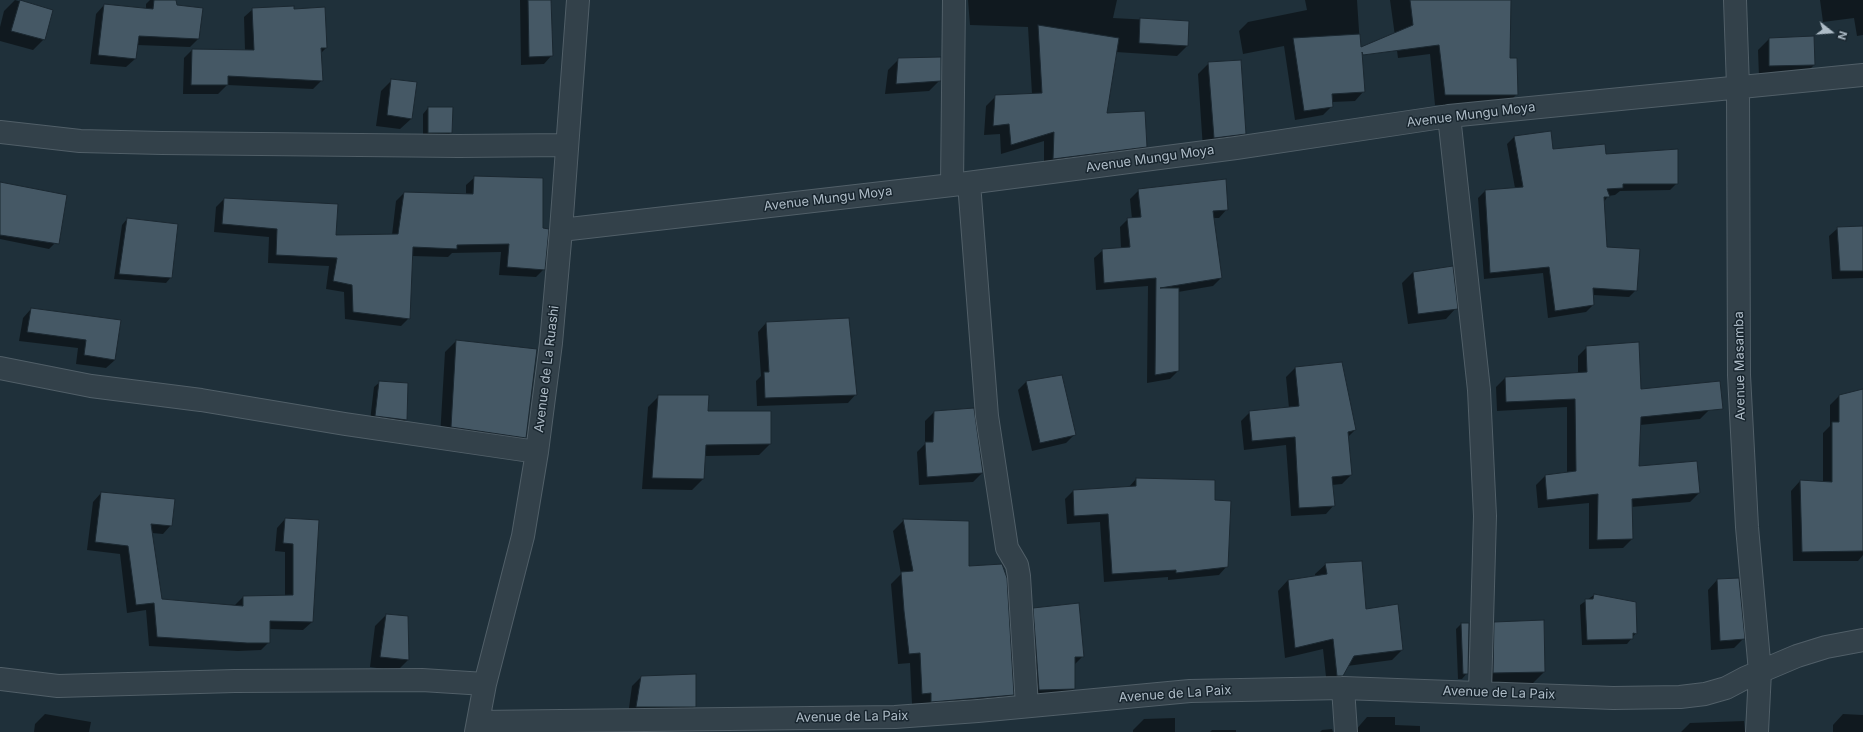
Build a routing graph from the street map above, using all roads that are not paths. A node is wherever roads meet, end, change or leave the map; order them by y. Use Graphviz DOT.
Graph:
graph roads {
  1 [pos="578,0"];
  2 [pos="954,0"];
  3 [pos="1735,0"];
  4 [pos="1863,75"];
  5 [pos="1738,86"];
  6 [pos="1450,116"];
  7 [pos="0,132"];
  8 [pos="566,145"];
  9 [pos="960,184"];
  10 [pos="561,230"];
  11 [pos="0,368"];
  12 [pos="537,452"];
  13 [pos="1863,640"];
  14 [pos="1760,672"];
  15 [pos="0,679"];
  16 [pos="485,684"];
  17 [pos="1343,688"];
  18 [pos="1480,692"];
  19 [pos="1027,706"];
  20 [pos="894,725"];
  21 [pos="477,727"];
  22 [pos="1346,732"];
  23 [pos="1758,732"];
  1 -- 8 [label="street, Avenue de La Ruashi"];
  2 -- 9 [label="street"];
  3 -- 5 [label="street, Avenue Masamba"];
  4 -- 5 [label="street, Avenue Mungu Moya"];
  5 -- 6 [label="street, Avenue Mungu Moya"];
  5 -- 14 [label="street, Avenue Masamba"];
  6 -- 9 [label="street, Avenue Mungu Moya"];
  6 -- 18 [label="street"];
  7 -- 8 [label="street"];
  8 -- 10 [label="street, Avenue de La Ruashi"];
  9 -- 10 [label="street, Avenue Mungu Moya"];
  9 -- 19 [label="street"];
  10 -- 12 [label="street, Avenue de La Ruashi"];
  11 -- 12 [label="street"];
  12 -- 16 [label="street, Avenue de La Ruashi"];
  13 -- 14 [label="street, Avenue de La Paix"];
  14 -- 18 [label="street, Avenue de La Paix"];
  14 -- 23 [label="street, Avenue Masamba"];
  15 -- 16 [label="street"];
  16 -- 21 [label="street, Avenue de La Ruashi"];
  17 -- 18 [label="street, Avenue de La Paix"];
  17 -- 19 [label="street, Avenue de La Paix"];
  17 -- 22 [label="street"];
  19 -- 20 [label="street, Avenue de La Paix"];
  20 -- 21 [label="street, Avenue de La Paix"];
}
